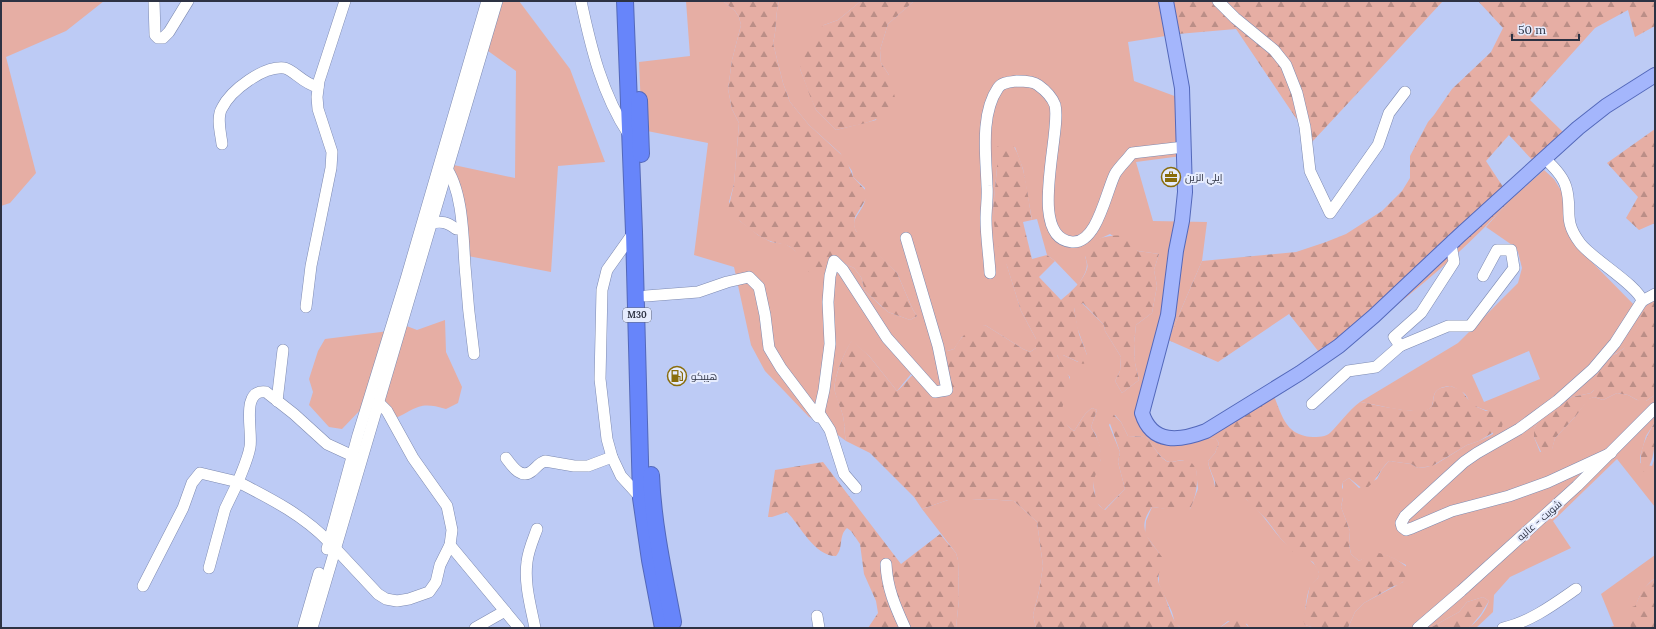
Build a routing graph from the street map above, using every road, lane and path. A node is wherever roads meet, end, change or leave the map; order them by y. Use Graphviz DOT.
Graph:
graph roads {
  1 [pos="154,1"];
  2 [pos="188,1"];
  3 [pos="345,1"];
  4 [pos="487,1"];
  5 [pos="497,1"];
  6 [pos="581,1"];
  7 [pos="625,1"];
  8 [pos="634,1"];
  9 [pos="1166,1"];
  10 [pos="1218,1"];
  11 [pos="1655,75"];
  12 [pos="318,87"];
  13 [pos="1405,92"];
  14 [pos="630,136"];
  15 [pos="222,144"];
  16 [pos="1184,147"];
  17 [pos="1544,158"];
  18 [pos="443,168"];
  19 [pos="432,224"];
  20 [pos="456,229"];
  21 [pos="634,232"];
  22 [pos="906,238"];
  23 [pos="1451,244"];
  24 [pos="464,265"];
  25 [pos="990,273"];
  26 [pos="1483,276"];
  27 [pos="1655,294"];
  28 [pos="646,296"];
  29 [pos="1642,301"];
  30 [pos="306,307"];
  31 [pos="1400,346"];
  32 [pos="283,350"];
  33 [pos="474,354"];
  34 [pos="643,354"];
  35 [pos="277,401"];
  36 [pos="378,402"];
  37 [pos="1312,404"];
  38 [pos="1655,408"];
  39 [pos="819,413"];
  40 [pos="363,436"];
  41 [pos="1611,453"];
  42 [pos="352,456"];
  43 [pos="612,457"];
  44 [pos="506,458"];
  45 [pos="238,482"];
  46 [pos="856,488"];
  47 [pos="641,498"];
  48 [pos="537,529"];
  49 [pos="332,545"];
  50 [pos="450,545"];
  51 [pos="886,564"];
  52 [pos="209,568"];
  53 [pos="143,586"];
  54 [pos="1576,589"];
  55 [pos="504,611"];
  56 [pos="817,616"];
  57 [pos="303,628"];
  58 [pos="312,628"];
  59 [pos="475,628"];
  60 [pos="519,628"];
  61 [pos="535,628"];
  62 [pos="663,628"];
  63 [pos="674,628"];
  64 [pos="819,628"];
  65 [pos="906,628"];
  66 [pos="1418,628"];
  67 [pos="1503,628"];
  1 -- 2 [label="street"];
  3 -- 12 [label="street"];
  4 -- 18 [label="street"];
  5 -- 18 [label="street"];
  6 -- 14 [label="street"];
  7 -- 14 [label="highway, M30"];
  8 -- 28 [label="highway, M30"];
  9 -- 16 [label="main road"];
  10 -- 13 [label="street"];
  11 -- 17 [label="main road"];
  12 -- 15 [label="street"];
  12 -- 30 [label="street"];
  14 -- 21 [label="highway, M30"];
  16 -- 23 [label="main road"];
  16 -- 25 [label="street"];
  17 -- 23 [label="main road"];
  17 -- 29 [label="street"];
  18 -- 19 [label="street"];
  18 -- 20 [label="street"];
  18 -- 24 [label="street"];
  18 -- 40 [label="street"];
  19 -- 20 [label="street"];
  19 -- 36 [label="street"];
  20 -- 24 [label="street"];
  21 -- 34 [label="highway, M30"];
  21 -- 43 [label="street"];
  22 -- 39 [label="street"];
  23 -- 31 [label="street"];
  24 -- 33 [label="street"];
  26 -- 31 [label="street"];
  27 -- 29 [label="street"];
  28 -- 34 [label="highway, M30"];
  28 -- 39 [label="street"];
  29 -- 41 [label="street"];
  31 -- 37 [label="street"];
  32 -- 35 [label="street"];
  34 -- 47 [label="highway, M30"];
  34 -- 63 [label="highway, M30"];
  35 -- 42 [label="street"];
  35 -- 45 [label="street"];
  36 -- 40 [label="street"];
  36 -- 50 [label="street"];
  38 -- 41 [label="street, شويت - عاليه"];
  39 -- 46 [label="street"];
  40 -- 42 [label="street"];
  40 -- 49 [label="street"];
  41 -- 66 [label="street, شويت - عاليه"];
  42 -- 49 [label="street"];
  43 -- 44 [label="street"];
  43 -- 47 [label="street"];
  45 -- 49 [label="street"];
  45 -- 52 [label="street"];
  45 -- 53 [label="street"];
  47 -- 62 [label="highway, M30"];
  48 -- 61 [label="street"];
  49 -- 50 [label="street"];
  49 -- 57 [label="street"];
  49 -- 58 [label="street"];
  50 -- 55 [label="street"];
  51 -- 65 [label="street"];
  54 -- 67 [label="street"];
  55 -- 59 [label="street"];
  55 -- 60 [label="street"];
  56 -- 64 [label="street"];
}
